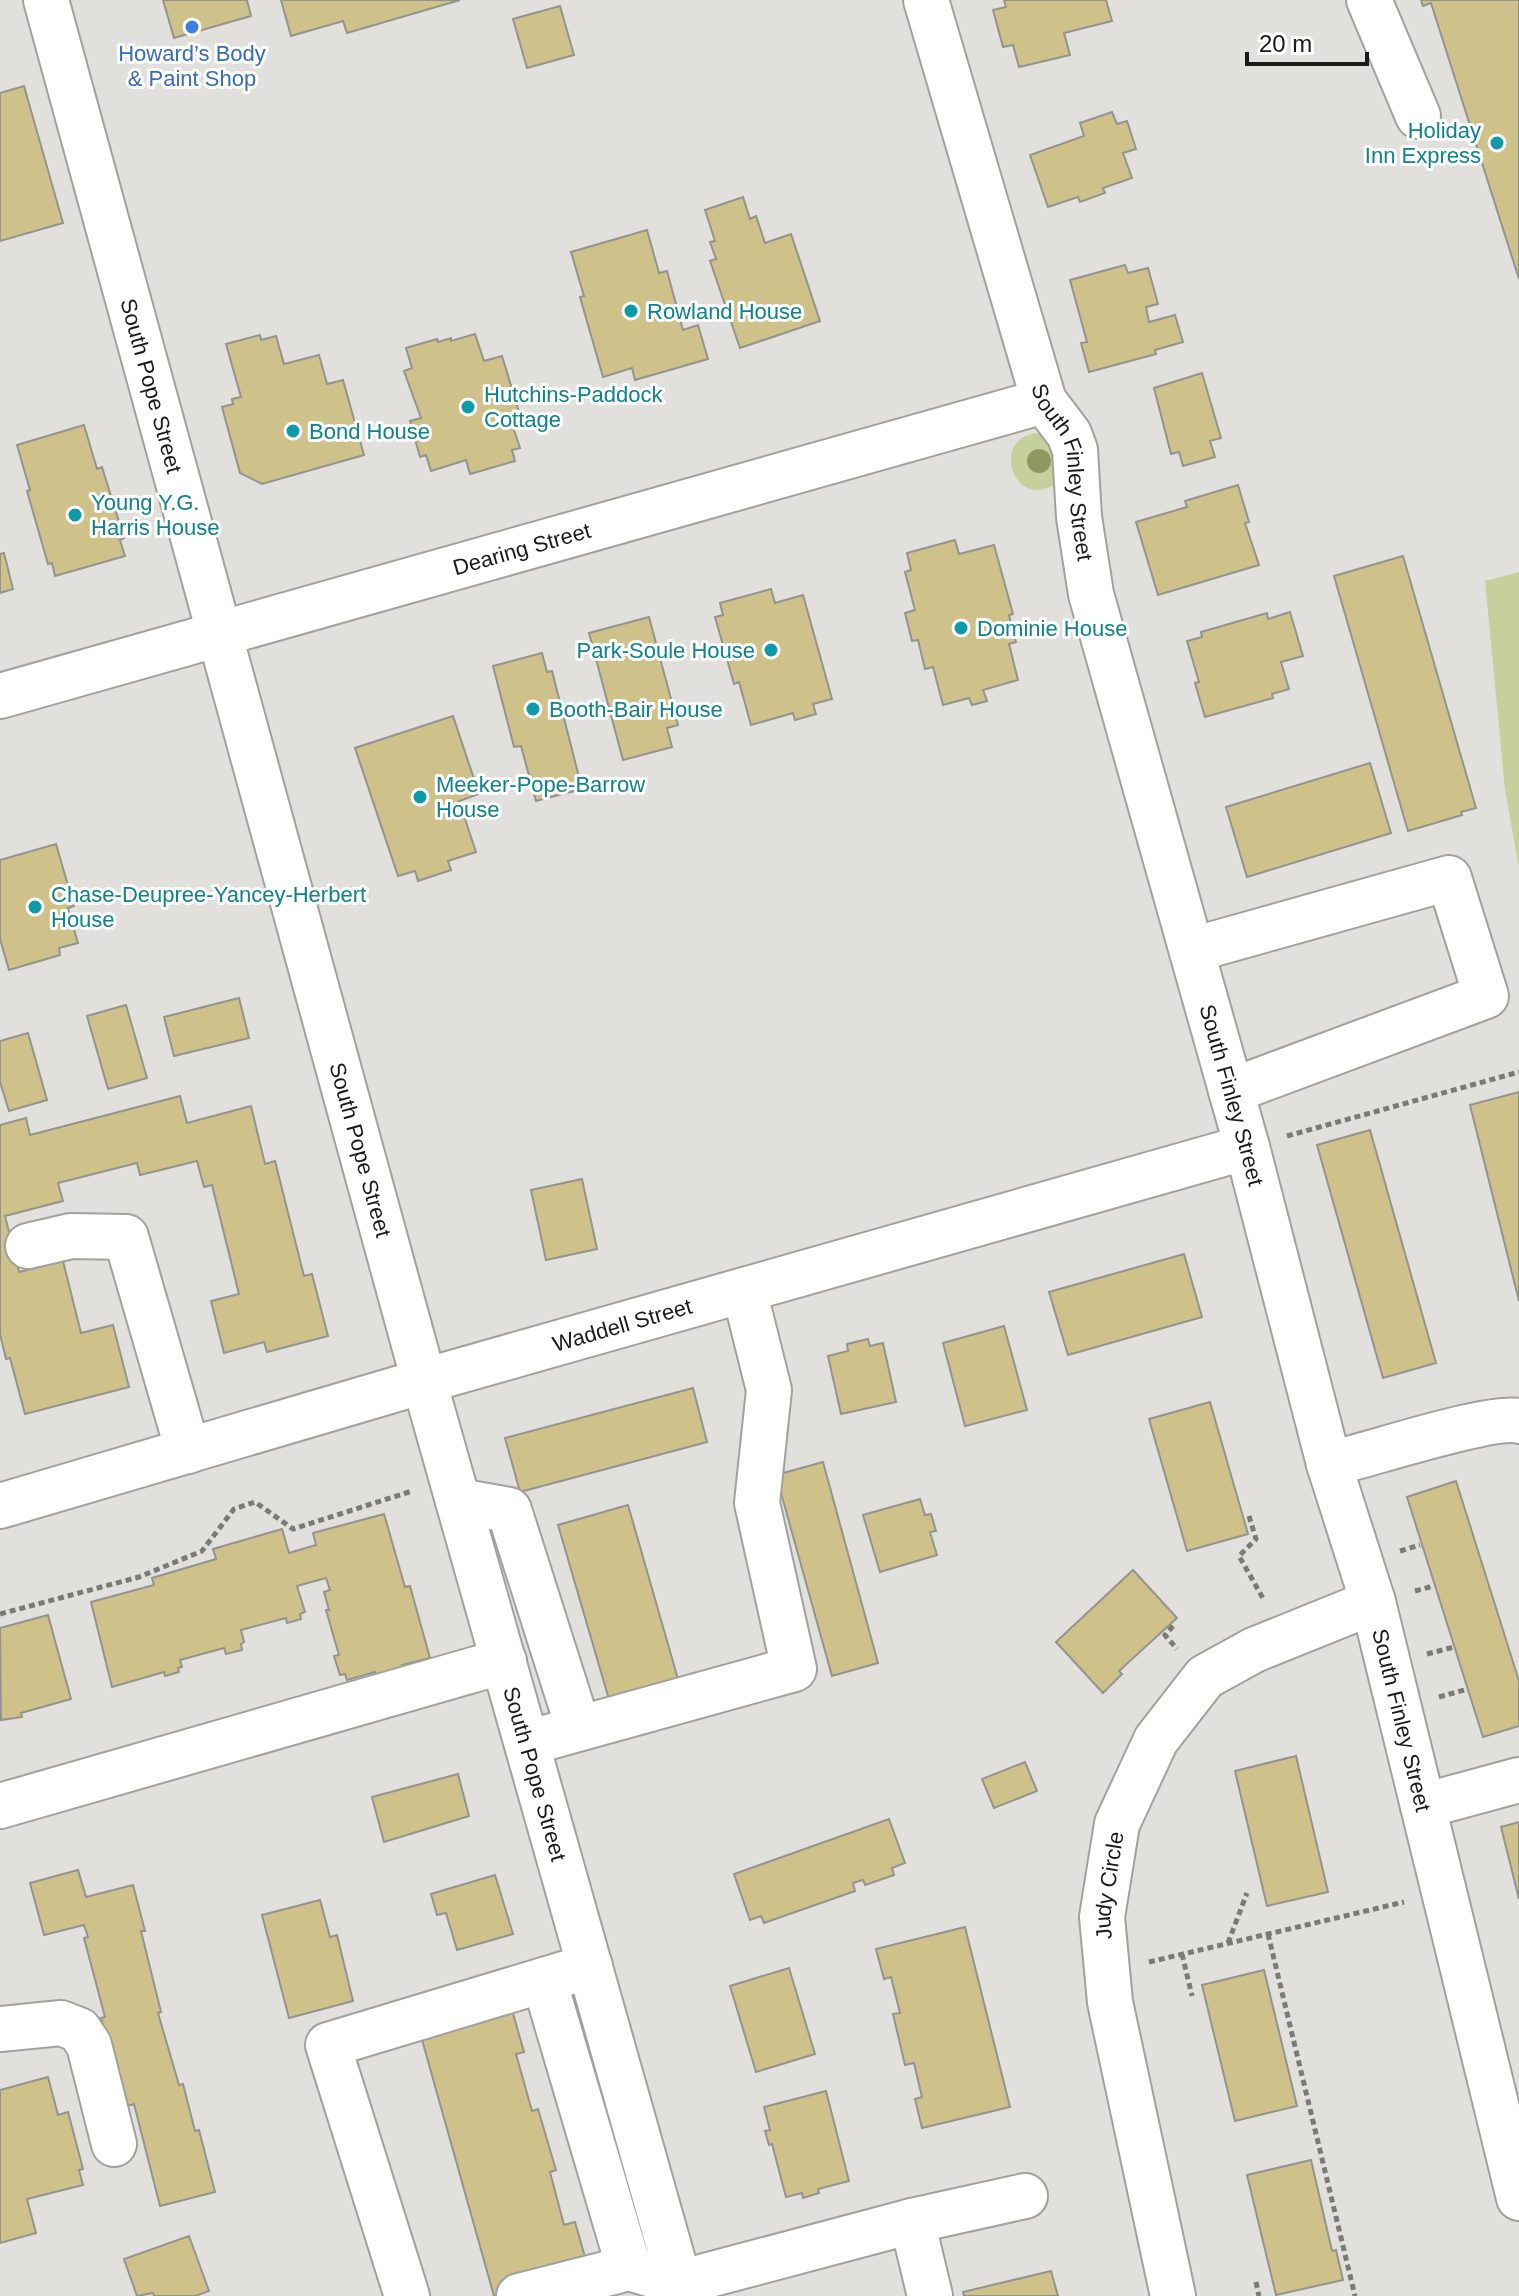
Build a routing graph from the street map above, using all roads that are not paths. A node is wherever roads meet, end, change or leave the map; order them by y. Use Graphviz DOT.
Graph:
graph roads {
  1 [pos="46,0"];
  2 [pos="926,0"];
  3 [pos="1369,0"];
  4 [pos="1418,116"];
  5 [pos="1044,401"];
  6 [pos="219,633"];
  7 [pos="0,696"];
  8 [pos="1192,950"];
  9 [pos="1231,1091"];
  10 [pos="1261,1143"];
  11 [pos="28,1246"];
  12 [pos="744,1290"];
  13 [pos="424,1381"];
  14 [pos="1519,1421"];
  15 [pos="188,1451"];
  16 [pos="1329,1464"];
  17 [pos="458,1501"];
  18 [pos="0,1506"];
  19 [pos="1373,1602"];
  20 [pos="504,1661"];
  21 [pos="578,1727"];
  22 [pos="527,1743"];
  23 [pos="1519,1780"];
  24 [pos="0,1806"];
  25 [pos="1423,1806"];
  26 [pos="590,1966"];
  27 [pos="544,1980"];
  28 [pos="0,2029"];
  29 [pos="114,2144"];
  30 [pos="1025,2196"];
  31 [pos="1519,2198"];
  32 [pos="912,2221"];
  33 [pos="629,2268"];
  34 [pos="681,2290"];
  35 [pos="407,2296"];
  36 [pos="519,2296"];
  37 [pos="930,2296"];
  38 [pos="1173,2296"];
  1 -- 6 [label="street, South Pope Street"];
  2 -- 5 [label="street, South Finley Street"];
  3 -- 4 [label="street"];
  5 -- 6 [label="street, Dearing Street"];
  5 -- 8 [label="street, South Finley Street"];
  6 -- 7 [label="street, Dearing Street"];
  6 -- 13 [label="street, South Pope Street"];
  8 -- 9 [label="street, South Finley Street"];
  8 -- 9 [label="street"];
  9 -- 10 [label="street, South Finley Street"];
  10 -- 12 [label="street, Waddell Street"];
  10 -- 16 [label="street, South Finley Street"];
  11 -- 15 [label="street"];
  12 -- 13 [label="street, Waddell Street"];
  12 -- 21 [label="street"];
  13 -- 15 [label="street, Waddell Street"];
  13 -- 17 [label="street, South Pope Street"];
  14 -- 16 [label="street"];
  15 -- 18 [label="street, Waddell Street"];
  16 -- 19 [label="street, South Finley Street"];
  17 -- 20 [label="street, South Pope Street"];
  17 -- 21 [label="street"];
  19 -- 25 [label="street, South Finley Street"];
  19 -- 38 [label="street, Judy Circle"];
  20 -- 22 [label="street, South Pope Street"];
  20 -- 24 [label="street"];
  21 -- 22 [label="street"];
  22 -- 26 [label="street, South Pope Street"];
  23 -- 25 [label="street"];
  25 -- 31 [label="street, South Finley Street"];
  26 -- 27 [label="street"];
  26 -- 34 [label="street, South Pope Street"];
  27 -- 33 [label="street"];
  27 -- 35 [label="street"];
  28 -- 29 [label="street"];
  30 -- 32 [label="street"];
  32 -- 34 [label="street"];
  32 -- 37 [label="street"];
  33 -- 34 [label="street"];
  33 -- 36 [label="street"];
}
